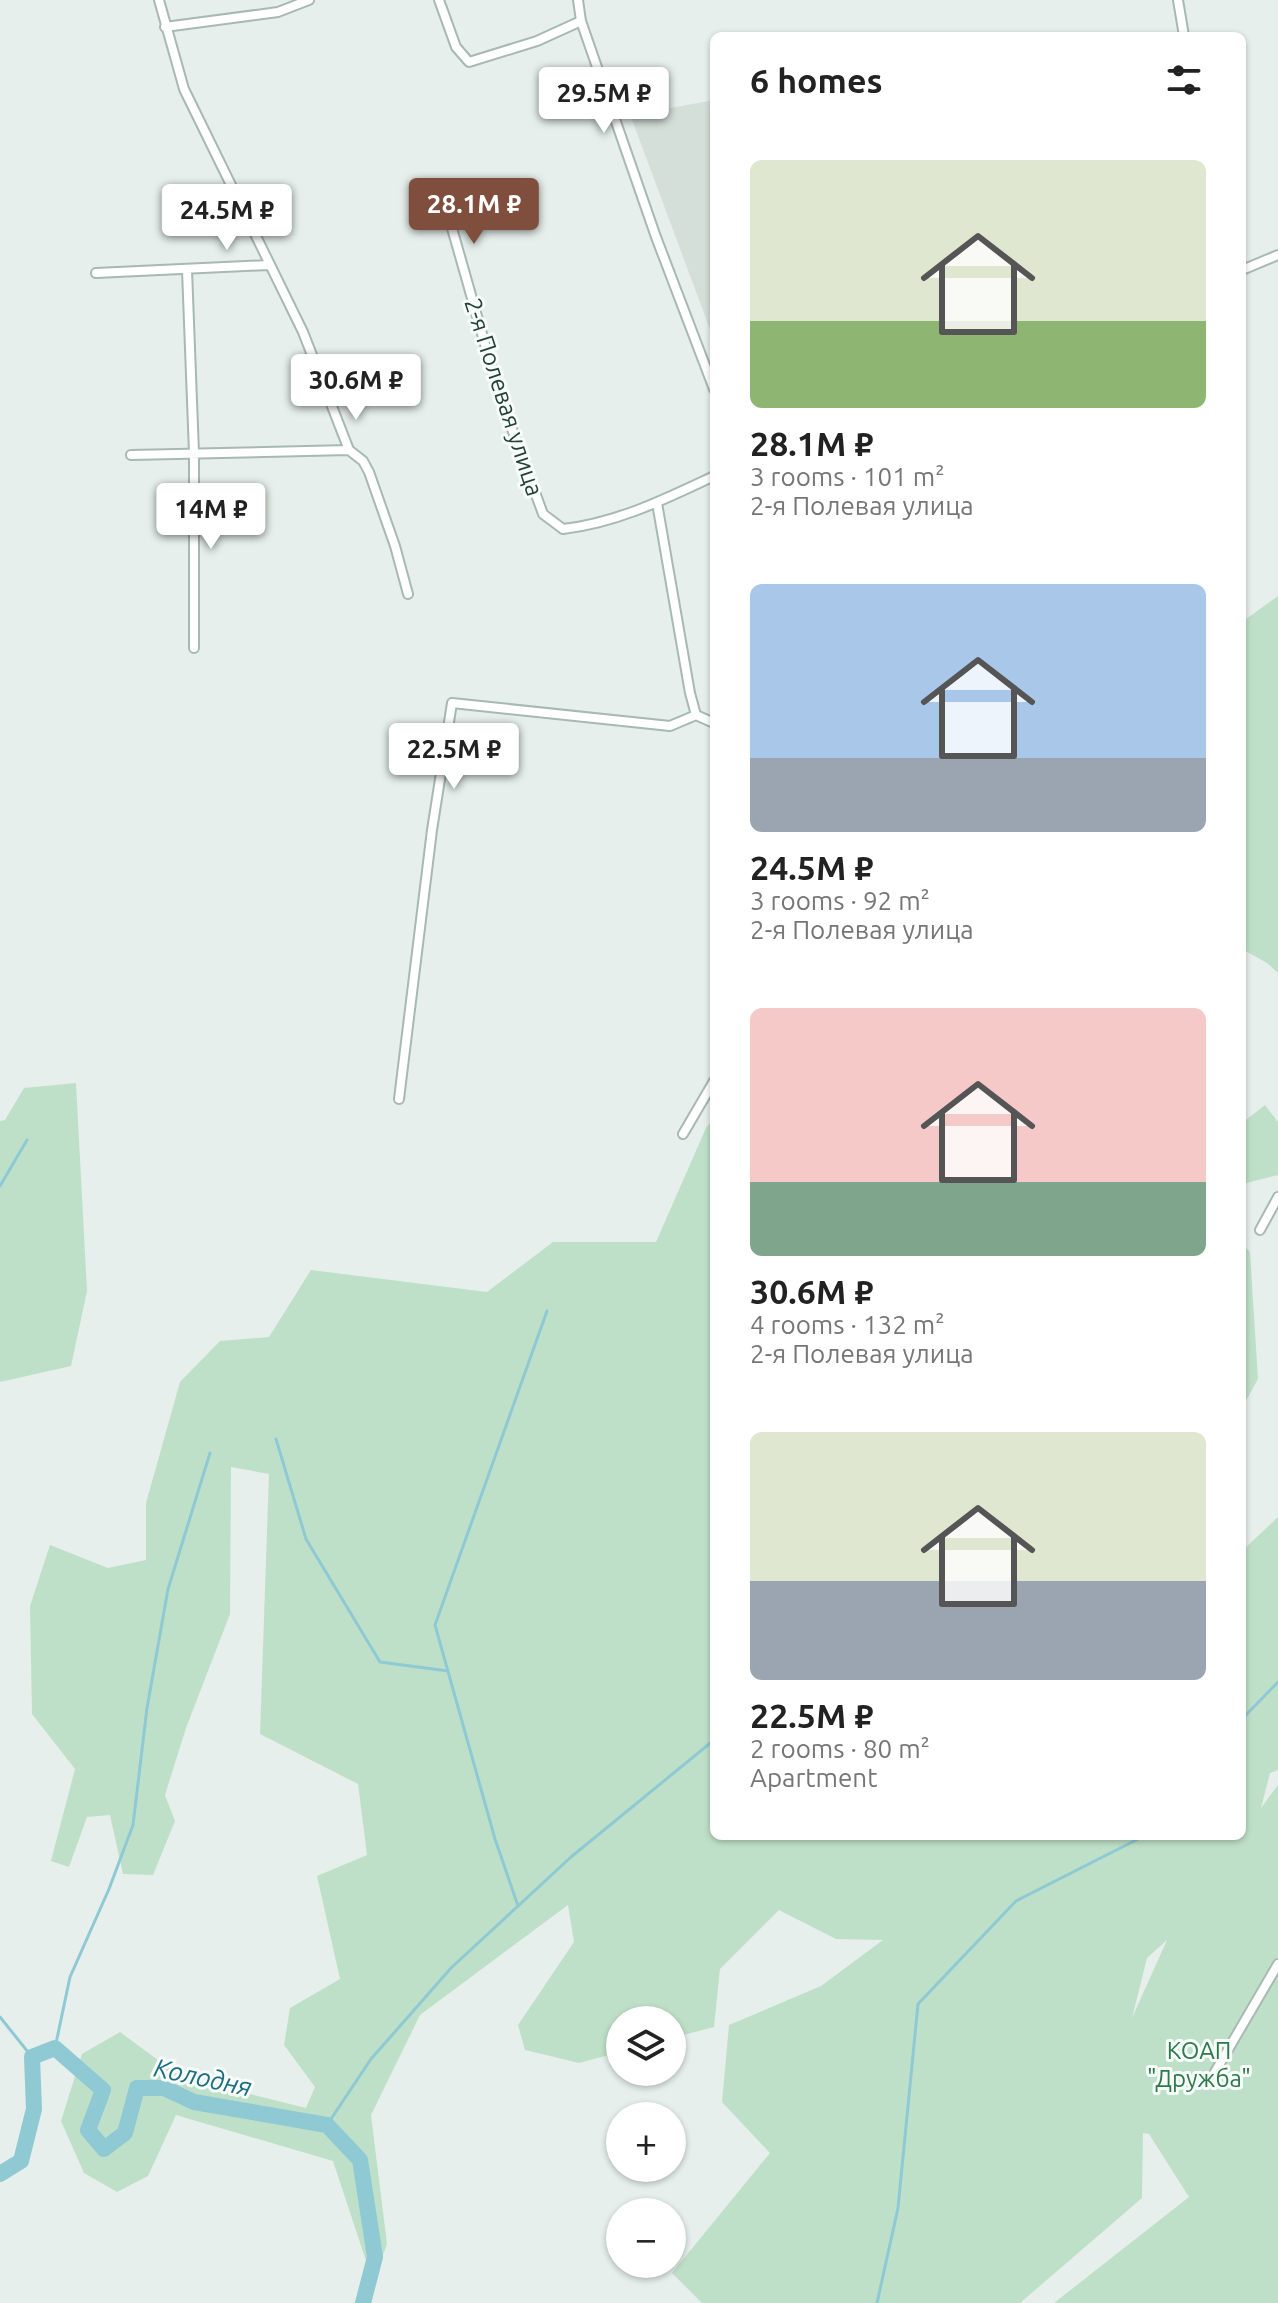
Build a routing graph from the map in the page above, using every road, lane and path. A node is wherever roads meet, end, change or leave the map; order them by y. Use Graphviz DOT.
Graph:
graph roads {
  1 [pos="159,0"];
  2 [pos="309,0"];
  3 [pos="439,0"];
  4 [pos="578,0"];
  5 [pos="1178,0"];
  6 [pos="581,21"];
  7 [pos="165,27"];
  8 [pos="1183,32"];
  9 [pos="442,193"];
  10 [pos="1278,255"];
  11 [pos="268,265"];
  12 [pos="1246,268"];
  13 [pos="187,270"];
  14 [pos="96,273"];
  15 [pos="710,379"];
  16 [pos="349,450"];
  17 [pos="194,453"];
  18 [pos="131,455"];
  19 [pos="710,478"];
  20 [pos="657,503"];
  21 [pos="408,594"];
  22 [pos="194,648"];
  23 [pos="696,715"];
  24 [pos="710,721"];
  25 [pos="710,1088"];
  26 [pos="399,1099"];
  27 [pos="683,1134"];
  28 [pos="1278,1197"];
  29 [pos="1260,1230"];
  30 [pos="1278,1964"];
  31 [pos="1215,2072"];
  1 -- 7 [label="street"];
  2 -- 7 [label="street"];
  3 -- 6 [label="street"];
  4 -- 6 [label="street"];
  5 -- 8 [label="street"];
  6 -- 15 [label="street"];
  7 -- 11 [label="street"];
  9 -- 20 [label="street, 2-я Полевая улица"];
  10 -- 12 [label="street"];
  11 -- 13 [label="street"];
  11 -- 16 [label="street"];
  13 -- 14 [label="street"];
  13 -- 17 [label="street"];
  16 -- 17 [label="street"];
  16 -- 21 [label="street"];
  17 -- 18 [label="street"];
  17 -- 22 [label="street"];
  19 -- 20 [label="street, 2-я Полевая улица"];
  20 -- 23 [label="street"];
  23 -- 24 [label="street"];
  23 -- 26 [label="street"];
  25 -- 27 [label="street"];
  28 -- 29 [label="street"];
  30 -- 31 [label="street"];
}
